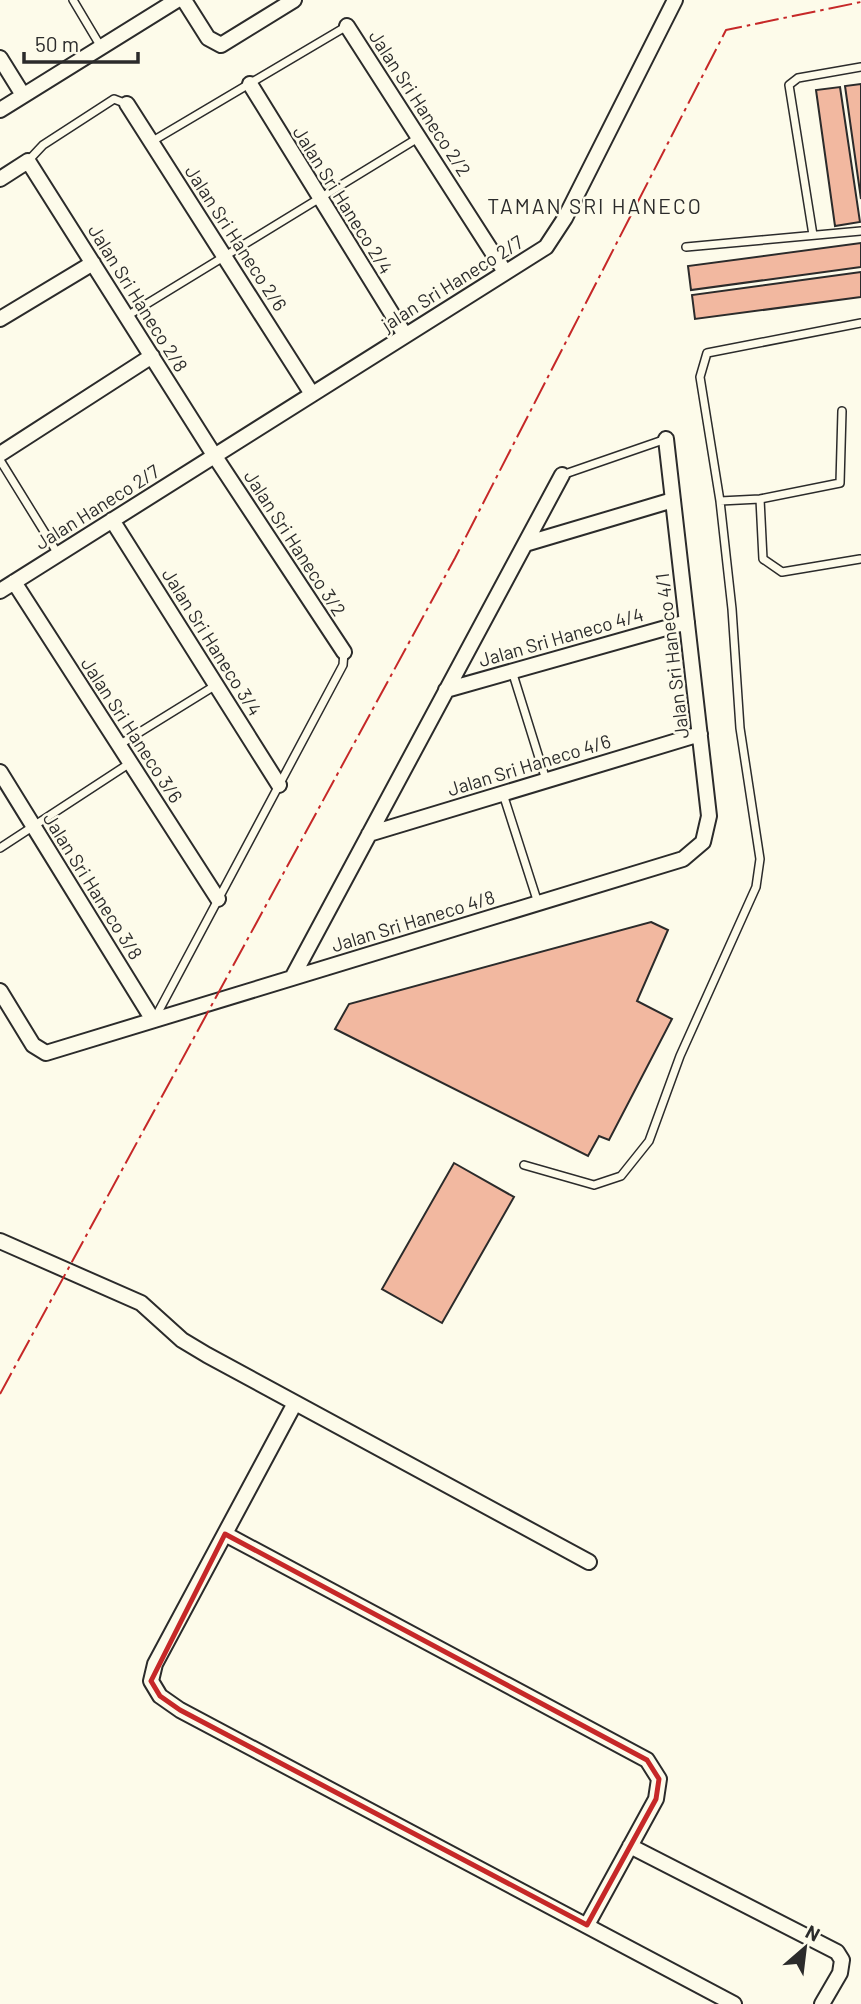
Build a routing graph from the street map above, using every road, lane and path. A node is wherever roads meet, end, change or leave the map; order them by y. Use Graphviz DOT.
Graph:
graph roads {
  1 [pos="73,0"];
  2 [pos="177,0"];
  3 [pos="184,0"];
  4 [pos="675,0"];
  5 [pos="291,1"];
  6 [pos="347,26"];
  7 [pos="101,47"];
  8 [pos="0,58"];
  9 [pos="861,67"];
  10 [pos="250,84"];
  11 [pos="23,95"];
  12 [pos="127,104"];
  13 [pos="0,110"];
  14 [pos="419,137"];
  15 [pos="151,142"];
  16 [pos="28,161"];
  17 [pos="0,179"];
  18 [pos="320,198"];
  19 [pos="861,231"];
  20 [pos="813,235"];
  21 [pos="686,247"];
  22 [pos="225,256"];
  23 [pos="93,263"];
  24 [pos="505,272"];
  25 [pos="127,316"];
  26 [pos="0,319"];
  27 [pos="861,323"];
  28 [pos="405,335"];
  29 [pos="152,356"];
  30 [pos="312,394"];
  31 [pos="842,411"];
  32 [pos="666,439"];
  33 [pos="0,454"];
  34 [pos="215,456"];
  35 [pos="0,460"];
  36 [pos="562,475"];
  37 [pos="760,499"];
  38 [pos="673,500"];
  39 [pos="720,501"];
  40 [pos="112,520"];
  41 [pos="525,544"];
  42 [pos="58,554"];
  43 [pos="860,559"];
  44 [pos="14,582"];
  45 [pos="0,591"];
  46 [pos="687,622"];
  47 [pos="344,652"];
  48 [pos="512,671"];
  49 [pos="216,685"];
  50 [pos="446,690"];
  51 [pos="700,734"];
  52 [pos="119,746"];
  53 [pos="130,763"];
  54 [pos="0,772"];
  55 [pos="546,780"];
  56 [pos="278,785"];
  57 [pos="503,794"];
  58 [pos="34,826"];
  59 [pos="369,834"];
  60 [pos="0,848"];
  61 [pos="683,859"];
  62 [pos="218,899"];
  63 [pos="538,903"];
  64 [pos="292,978"];
  65 [pos="0,991"];
  66 [pos="153,1020"];
  67 [pos="524,1165"];
  68 [pos="0,1241"];
  69 [pos="295,1403"];
  70 [pos="225,1534"];
  71 [pos="589,1562"];
  72 [pos="630,1846"];
  73 [pos="587,1925"];
  74 [pos="734,2004"];
  75 [pos="822,2004"];
  1 -- 7 [label="lane"];
  2 -- 7 [label="street"];
  3 -- 5 [label="street"];
  4 -- 24 [label="street, jalan Sri Haneco 2/7"];
  6 -- 10 [label="lane"];
  6 -- 14 [label="street, Jalan Sri Haneco 2/2"];
  7 -- 11 [label="street"];
  8 -- 11 [label="street"];
  9 -- 20 [label="lane"];
  10 -- 15 [label="lane"];
  10 -- 18 [label="street, Jalan Sri Haneco 2/4"];
  11 -- 13 [label="street"];
  12 -- 15 [label="street, Jalan Sri Haneco 2/6"];
  12 -- 16 [label="lane"];
  14 -- 18 [label="lane"];
  14 -- 24 [label="street, Jalan Sri Haneco 2/2"];
  15 -- 22 [label="street, Jalan Sri Haneco 2/6"];
  16 -- 17 [label="street"];
  16 -- 23 [label="street, Jalan Sri Haneco 2/8"];
  18 -- 22 [label="lane"];
  18 -- 28 [label="street, Jalan Sri Haneco 2/4"];
  19 -- 20 [label="lane"];
  20 -- 21 [label="lane"];
  22 -- 25 [label="lane"];
  22 -- 30 [label="street, Jalan Sri Haneco 2/6"];
  23 -- 25 [label="street, Jalan Sri Haneco 2/8"];
  23 -- 26 [label="street"];
  24 -- 28 [label="street, jalan Sri Haneco 2/7"];
  25 -- 29 [label="street, Jalan Sri Haneco 2/8"];
  27 -- 39 [label="lane"];
  28 -- 30 [label="street, jalan Sri Haneco 2/7"];
  29 -- 33 [label="street"];
  29 -- 34 [label="street, Jalan Sri Haneco 2/8"];
  30 -- 34 [label="street, jalan Sri Haneco 2/7"];
  31 -- 37 [label="lane"];
  32 -- 36 [label="lane"];
  32 -- 38 [label="street, Jalan Sri Haneco 4/1"];
  34 -- 40 [label="street, Jalan Haneco 2/7"];
  34 -- 47 [label="street, Jalan Sri Haneco 3/2"];
  35 -- 42 [label="lane"];
  36 -- 41 [label="street"];
  37 -- 39 [label="lane"];
  37 -- 43 [label="lane"];
  38 -- 41 [label="street"];
  38 -- 46 [label="street, Jalan Sri Haneco 4/1"];
  39 -- 67 [label="lane"];
  40 -- 42 [label="street, Jalan Haneco 2/7"];
  40 -- 49 [label="street, Jalan Sri Haneco 3/4"];
  41 -- 50 [label="street"];
  42 -- 44 [label="street, Jalan Haneco 2/7"];
  44 -- 45 [label="street, Jalan Haneco 2/7"];
  44 -- 52 [label="street, Jalan Sri Haneco 3/6"];
  46 -- 48 [label="street, Jalan Sri Haneco 4/4"];
  46 -- 51 [label="street, Jalan Sri Haneco 4/1"];
  47 -- 56 [label="lane"];
  48 -- 50 [label="street, Jalan Sri Haneco 4/4"];
  48 -- 55 [label="lane"];
  49 -- 52 [label="lane"];
  49 -- 56 [label="street, Jalan Sri Haneco 3/4"];
  50 -- 59 [label="street"];
  51 -- 55 [label="street, Jalan Sri Haneco 4/6"];
  51 -- 61 [label="street, Jalan Sri Haneco 4/1"];
  52 -- 53 [label="street, Jalan Sri Haneco 3/6"];
  53 -- 58 [label="lane"];
  53 -- 62 [label="street, Jalan Sri Haneco 3/6"];
  54 -- 58 [label="street, Jalan Sri Haneco 3/8"];
  55 -- 57 [label="street, Jalan Sri Haneco 4/6"];
  56 -- 62 [label="lane"];
  57 -- 59 [label="street, Jalan Sri Haneco 4/6"];
  57 -- 63 [label="lane"];
  58 -- 60 [label="lane"];
  58 -- 66 [label="street, Jalan Sri Haneco 3/8"];
  59 -- 64 [label="street"];
  61 -- 63 [label="street, Jalan Sri Haneco 4/8"];
  62 -- 66 [label="lane"];
  63 -- 64 [label="street, Jalan Sri Haneco 4/8"];
  64 -- 66 [label="street, Jalan Sri Haneco 4/8"];
  65 -- 66 [label="street, Jalan Sri Haneco 4/8"];
  68 -- 69 [label="street"];
  69 -- 70 [label="street"];
  69 -- 71 [label="street"];
  70 -- 72 [label="street"];
  70 -- 73 [label="street"];
  72 -- 73 [label="street"];
  72 -- 75 [label="street"];
  73 -- 74 [label="street"];
}
